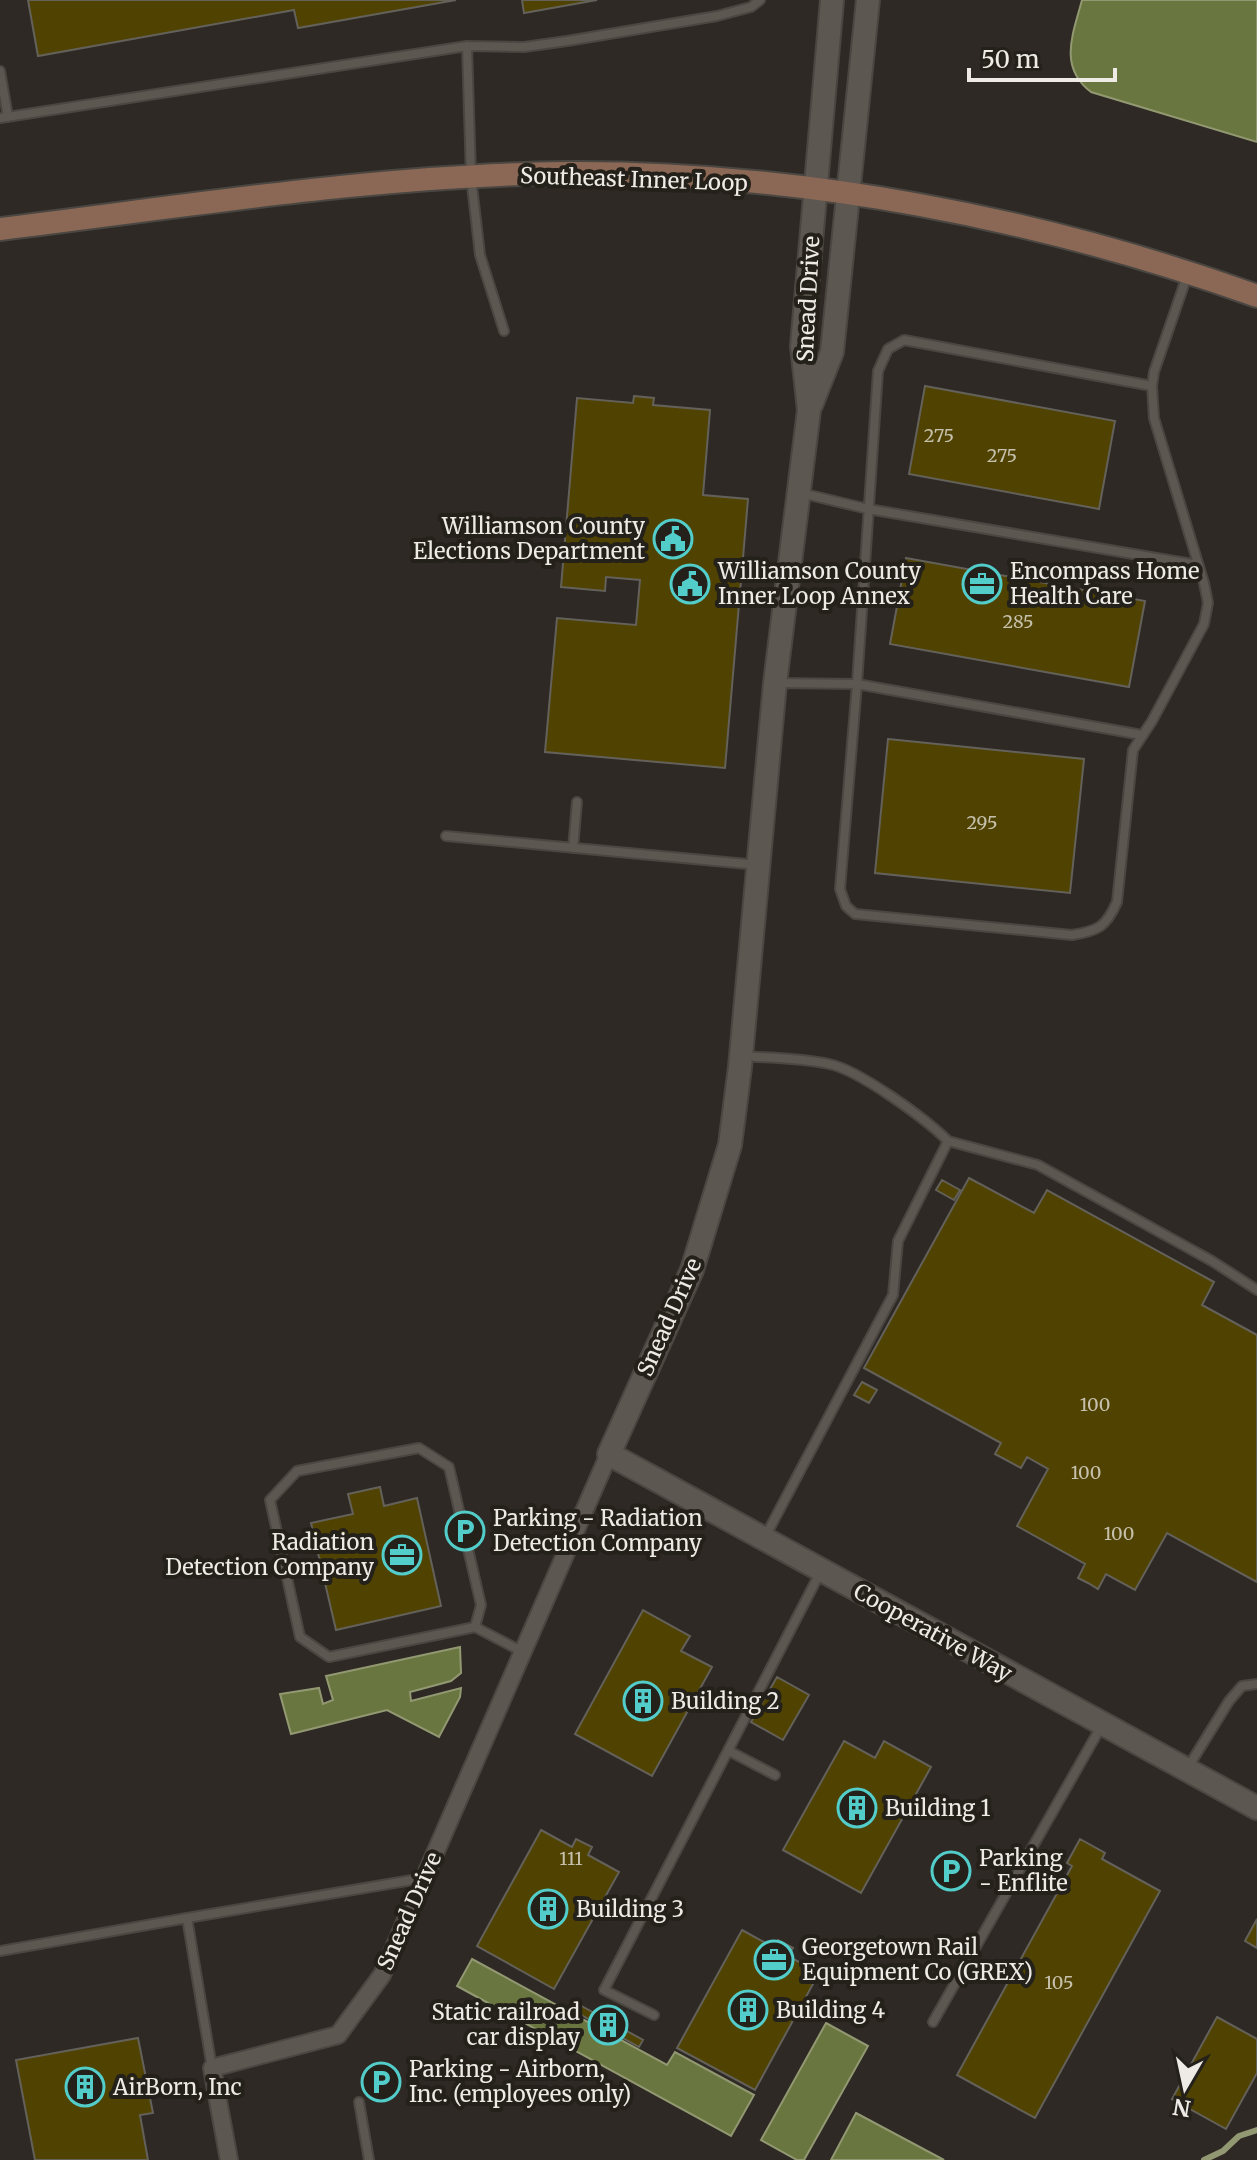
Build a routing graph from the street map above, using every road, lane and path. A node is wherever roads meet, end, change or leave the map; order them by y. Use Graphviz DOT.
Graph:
graph roads {
  1 [pos="760,0"];
  2 [pos="832,0"];
  3 [pos="868,0"];
  4 [pos="467,46"];
  5 [pos="0,71"];
  6 [pos="4,118"];
  7 [pos="471,177"];
  8 [pos="815,188"];
  9 [pos="850,193"];
  10 [pos="0,229"];
  11 [pos="1189,271"];
  12 [pos="1257,296"];
  13 [pos="504,331"];
  14 [pos="1152,386"];
  15 [pos="809,410"];
  16 [pos="798,492"];
  17 [pos="868,509"];
  18 [pos="1198,565"];
  19 [pos="775,683"];
  20 [pos="857,684"];
  21 [pos="1142,735"];
  22 [pos="577,802"];
  23 [pos="446,836"];
  24 [pos="573,848"];
  25 [pos="759,865"];
  26 [pos="741,1056"];
  27 [pos="948,1141"];
  28 [pos="1257,1290"];
  29 [pos="609,1454"];
  30 [pos="764,1539"];
  31 [pos="821,1571"];
  32 [pos="475,1627"];
  33 [pos="523,1652"];
  34 [pos="1257,1684"];
  35 [pos="1103,1724"];
  36 [pos="729,1751"];
  37 [pos="1187,1770"];
  38 [pos="775,1775"];
  39 [pos="1257,1808"];
  40 [pos="424,1878"];
  41 [pos="187,1918"];
  42 [pos="0,1951"];
  43 [pos="654,2015"];
  44 [pos="933,2022"];
  45 [pos="212,2068"];
  46 [pos="359,2102"];
  47 [pos="229,2160"];
  48 [pos="369,2160"];
  1 -- 4 [label="lane"];
  2 -- 8 [label="street, Snead Drive"];
  3 -- 9 [label="street, Snead Drive"];
  4 -- 6 [label="lane"];
  4 -- 7 [label="lane"];
  5 -- 6 [label="lane"];
  7 -- 8 [label="main road, Southeast Inner Loop"];
  7 -- 10 [label="main road, Southeast Inner Loop"];
  7 -- 13 [label="lane"];
  8 -- 9 [label="main road, Southeast Inner Loop"];
  8 -- 15 [label="street, Snead Drive"];
  9 -- 11 [label="main road, Southeast Inner Loop"];
  9 -- 15 [label="street, Snead Drive"];
  11 -- 12 [label="main road, Southeast Inner Loop"];
  11 -- 14 [label="lane"];
  14 -- 17 [label="lane"];
  14 -- 18 [label="lane"];
  15 -- 16 [label="street, Snead Drive"];
  16 -- 17 [label="lane"];
  16 -- 19 [label="street, Snead Drive"];
  17 -- 18 [label="lane"];
  17 -- 20 [label="lane"];
  18 -- 21 [label="lane"];
  19 -- 20 [label="lane"];
  19 -- 25 [label="street, Snead Drive"];
  20 -- 21 [label="lane"];
  20 -- 21 [label="lane"];
  22 -- 24 [label="lane"];
  23 -- 24 [label="lane"];
  24 -- 25 [label="lane"];
  25 -- 26 [label="street, Snead Drive"];
  26 -- 27 [label="lane"];
  26 -- 29 [label="street, Snead Drive"];
  27 -- 28 [label="lane"];
  27 -- 30 [label="lane"];
  29 -- 30 [label="street, Cooperative Way"];
  29 -- 33 [label="street, Snead Drive"];
  30 -- 31 [label="street, Cooperative Way"];
  31 -- 35 [label="street, Cooperative Way"];
  31 -- 36 [label="lane"];
  32 -- 32 [label="lane"];
  32 -- 33 [label="lane"];
  33 -- 40 [label="street, Snead Drive"];
  34 -- 37 [label="lane"];
  35 -- 37 [label="street, Cooperative Way"];
  35 -- 44 [label="lane"];
  36 -- 38 [label="lane"];
  36 -- 43 [label="lane"];
  37 -- 39 [label="street, Cooperative Way"];
  40 -- 41 [label="lane"];
  40 -- 45 [label="street, Snead Drive"];
  41 -- 42 [label="lane"];
  41 -- 45 [label="lane"];
  45 -- 47 [label="street"];
  46 -- 48 [label="lane"];
}
